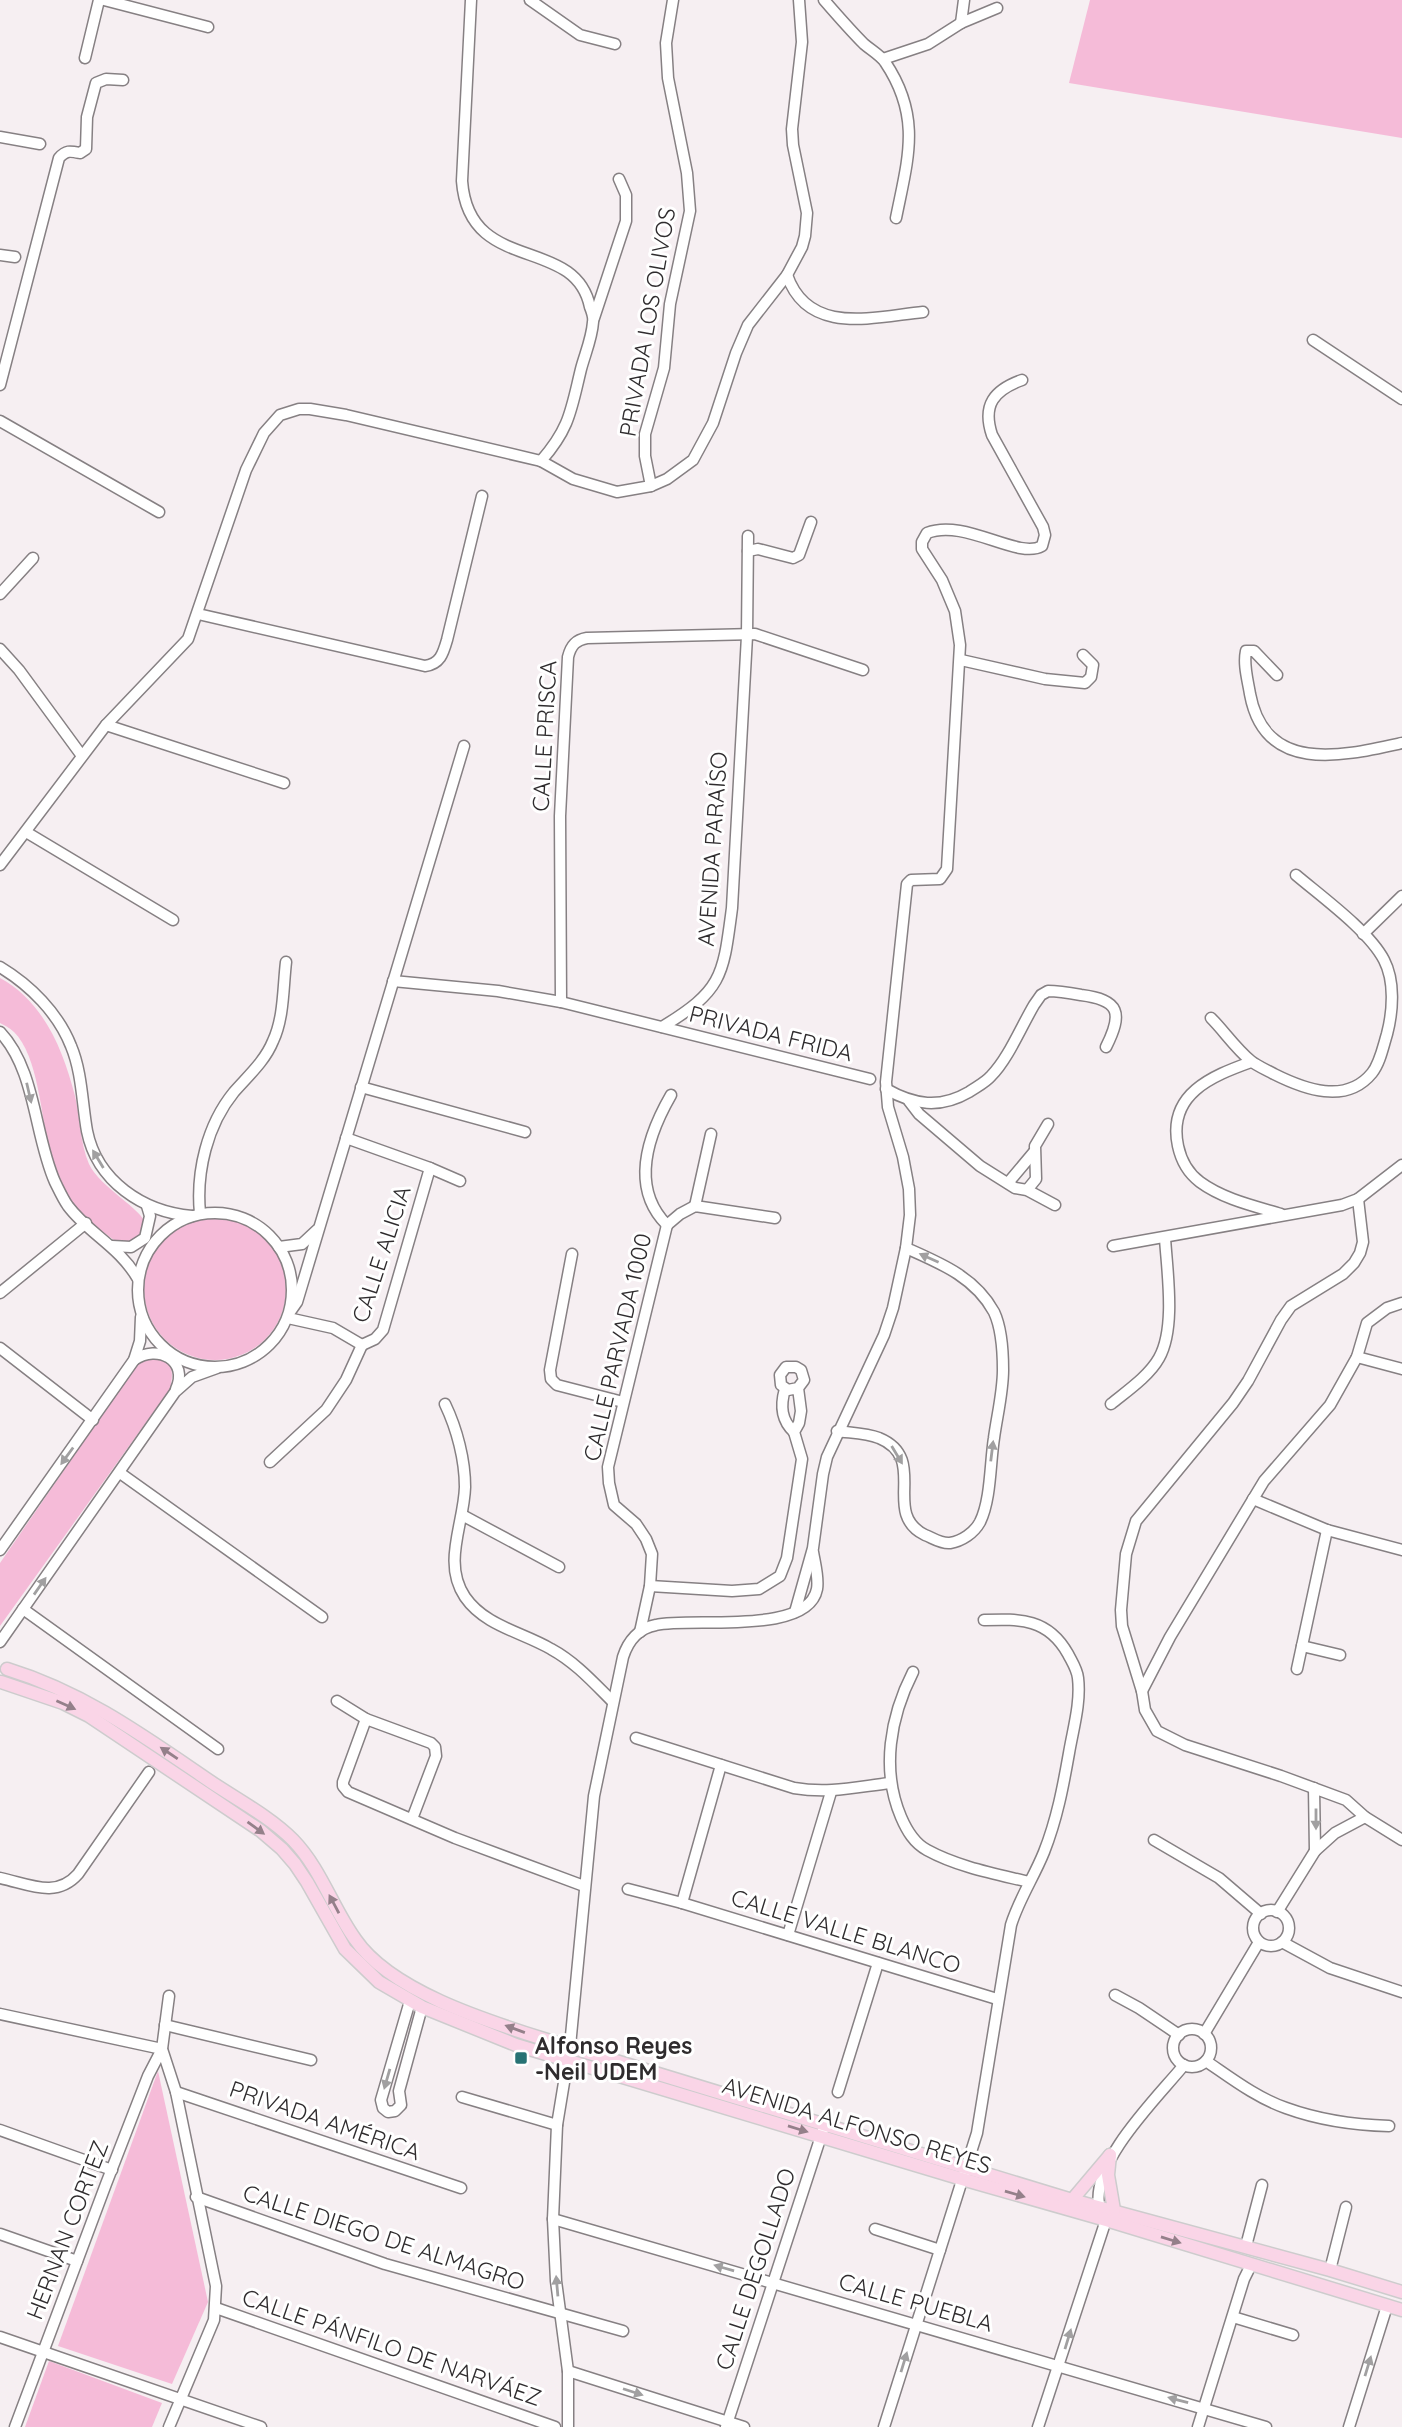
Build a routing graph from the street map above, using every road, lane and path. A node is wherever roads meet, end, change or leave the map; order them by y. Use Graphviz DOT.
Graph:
graph roads {
  1 [pos="99,0"];
  2 [pos="104,0"];
  3 [pos="471,0"];
  4 [pos="532,0"];
  5 [pos="673,0"];
  6 [pos="799,0"];
  7 [pos="824,0"];
  8 [pos="964,0"];
  9 [pos="997,8"];
  10 [pos="961,23"];
  11 [pos="208,27"];
  12 [pos="615,44"];
  13 [pos="85,58"];
  14 [pos="883,59"];
  15 [pos="123,80"];
  16 [pos="0,137"];
  17 [pos="40,144"];
  18 [pos="619,179"];
  19 [pos="896,218"];
  20 [pos="0,255"];
  21 [pos="15,257"];
  22 [pos="787,275"];
  23 [pos="923,312"];
  24 [pos="594,321"];
  25 [pos="1313,340"];
  26 [pos="2,372"];
  27 [pos="1022,380"];
  28 [pos="0,385"];
  29 [pos="1402,399"];
  30 [pos="0,421"];
  31 [pos="541,461"];
  32 [pos="651,486"];
  33 [pos="482,496"];
  34 [pos="159,512"];
  35 [pos="811,522"];
  36 [pos="748,536"];
  37 [pos="748,551"];
  38 [pos="33,558"];
  39 [pos="0,594"];
  40 [pos="198,614"];
  41 [pos="747,635"];
  42 [pos="0,649"];
  43 [pos="1083,655"];
  44 [pos="961,660"];
  45 [pos="863,670"];
  46 [pos="1278,675"];
  47 [pos="106,726"];
  48 [pos="1402,743"];
  49 [pos="464,746"];
  50 [pos="82,756"];
  51 [pos="284,783"];
  52 [pos="26,832"];
  53 [pos="0,865"];
  54 [pos="1296,875"];
  55 [pos="1402,896"];
  56 [pos="173,920"];
  57 [pos="1363,934"];
  58 [pos="286,962"];
  59 [pos="0,967"];
  60 [pos="393,982"];
  61 [pos="561,1002"];
  62 [pos="1211,1017"];
  63 [pos="662,1027"];
  64 [pos="0,1032"];
  65 [pos="1106,1047"];
  66 [pos="1251,1062"];
  67 [pos="870,1079"];
  68 [pos="886,1086"];
  69 [pos="361,1087"];
  70 [pos="671,1095"];
  71 [pos="909,1101"];
  72 [pos="1048,1124"];
  73 [pos="525,1132"];
  74 [pos="711,1134"];
  75 [pos="346,1138"];
  76 [pos="1034,1152"];
  77 [pos="1402,1165"];
  78 [pos="430,1168"];
  79 [pos="460,1181"];
  80 [pos="1008,1184"];
  81 [pos="1027,1190"];
  82 [pos="1358,1199"];
  83 [pos="1055,1205"];
  84 [pos="147,1206"];
  85 [pos="695,1206"];
  86 [pos="196,1215"];
  87 [pos="1284,1216"];
  88 [pos="775,1218"];
  89 [pos="86,1223"];
  90 [pos="667,1224"];
  91 [pos="319,1228"];
  92 [pos="1165,1238"];
  93 [pos="112,1246"];
  94 [pos="1113,1246"];
  95 [pos="279,1247"];
  96 [pos="906,1248"];
  97 [pos="572,1254"];
  98 [pos="138,1279"];
  99 [pos="0,1293"];
  100 [pos="1402,1303"];
  101 [pos="141,1314"];
  102 [pos="289,1315"];
  103 [pos="362,1345"];
  104 [pos="0,1348"];
  105 [pos="1357,1357"];
  106 [pos="134,1360"];
  107 [pos="225,1366"];
  108 [pos="1402,1369"];
  109 [pos="798,1388"];
  110 [pos="785,1389"];
  111 [pos="175,1392"];
  112 [pos="623,1402"];
  113 [pos="445,1404"];
  114 [pos="1111,1404"];
  115 [pos="93,1420"];
  116 [pos="837,1431"];
  117 [pos="794,1433"];
  118 [pos="270,1462"];
  119 [pos="120,1473"];
  120 [pos="1253,1499"];
  121 [pos="462,1515"];
  122 [pos="1327,1530"];
  123 [pos="0,1550"];
  124 [pos="1402,1550"];
  125 [pos="559,1567"];
  126 [pos="650,1586"];
  127 [pos="23,1609"];
  128 [pos="322,1617"];
  129 [pos="984,1620"];
  130 [pos="640,1632"];
  131 [pos="0,1642"];
  132 [pos="1302,1646"];
  133 [pos="1340,1656"];
  134 [pos="7,1669"];
  135 [pos="1297,1669"];
  136 [pos="913,1672"];
  137 [pos="1,1682"];
  138 [pos="1142,1691"];
  139 [pos="337,1701"];
  140 [pos="612,1701"];
  141 [pos="366,1718"];
  142 [pos="636,1738"];
  143 [pos="218,1749"];
  144 [pos="721,1765"];
  145 [pos="149,1772"];
  146 [pos="890,1783"];
  147 [pos="1314,1788"];
  148 [pos="831,1792"];
  149 [pos="1365,1817"];
  150 [pos="412,1819"];
  151 [pos="1154,1840"];
  152 [pos="1402,1840"];
  153 [pos="1315,1851"];
  154 [pos="0,1878"];
  155 [pos="1030,1882"];
  156 [pos="584,1886"];
  157 [pos="628,1889"];
  158 [pos="682,1903"];
  159 [pos="1277,1912"];
  160 [pos="1261,1914"];
  161 [pos="788,1935"];
  162 [pos="1259,1942"];
  163 [pos="1282,1942"];
  164 [pos="878,1963"];
  165 [pos="1402,1992"];
  166 [pos="1115,1995"];
  167 [pos="169,1996"];
  168 [pos="997,1999"];
  169 [pos="410,2001"];
  170 [pos="422,2007"];
  171 [pos="0,2014"];
  172 [pos="165,2025"];
  173 [pos="1204,2034"];
  174 [pos="1180,2035"];
  175 [pos="570,2046"];
  176 [pos="162,2049"];
  177 [pos="311,2060"];
  178 [pos="568,2060"];
  179 [pos="1206,2061"];
  180 [pos="1184,2065"];
  181 [pos="176,2092"];
  182 [pos="838,2092"];
  183 [pos="462,2097"];
  184 [pos="557,2125"];
  185 [pos="1389,2126"];
  186 [pos="0,2130"];
  187 [pos="823,2130"];
  188 [pos="1110,2155"];
  189 [pos="112,2170"];
  190 [pos="965,2173"];
  191 [pos="1262,2185"];
  192 [pos="461,2188"];
  193 [pos="196,2197"];
  194 [pos="1072,2200"];
  195 [pos="1099,2206"];
  196 [pos="1346,2207"];
  197 [pos="1110,2215"];
  198 [pos="553,2219"];
  199 [pos="874,2229"];
  200 [pos="0,2234"];
  201 [pos="1246,2246"];
  202 [pos="940,2250"];
  203 [pos="77,2261"];
  204 [pos="1251,2265"];
  205 [pos="1330,2270"];
  206 [pos="773,2282"];
  207 [pos="1402,2292"];
  208 [pos="1387,2306"];
  209 [pos="216,2308"];
  210 [pos="1402,2310"];
  211 [pos="559,2314"];
  212 [pos="1233,2317"];
  213 [pos="916,2324"];
  214 [pos="623,2330"];
  215 [pos="1293,2335"];
  216 [pos="0,2337"];
  217 [pos="44,2352"];
  218 [pos="1060,2366"];
  219 [pos="568,2371"];
  220 [pos="181,2400"];
  221 [pos="1205,2407"];
  222 [pos="727,2425"];
  223 [pos="15,2427"];
  224 [pos="169,2427"];
  225 [pos="261,2427"];
  226 [pos="555,2427"];
  227 [pos="568,2427"];
  228 [pos="744,2427"];
  229 [pos="884,2427"];
  230 [pos="1038,2427"];
  231 [pos="1198,2427"];
  232 [pos="1266,2427"];
  233 [pos="1349,2427"];
  1 -- 13 [label="street"];
  2 -- 11 [label="street"];
  3 -- 24 [label="street"];
  4 -- 12 [label="street"];
  5 -- 32 [label="street, PRIVADA LOS OLIVOS"];
  6 -- 22 [label="street"];
  7 -- 14 [label="street"];
  8 -- 10 [label="street"];
  9 -- 10 [label="street"];
  10 -- 14 [label="street"];
  14 -- 19 [label="street"];
  15 -- 26 [label="street"];
  16 -- 17 [label="street"];
  18 -- 24 [label="street"];
  20 -- 21 [label="street"];
  22 -- 23 [label="street"];
  22 -- 32 [label="street"];
  24 -- 31 [label="street"];
  25 -- 29 [label="street"];
  26 -- 28 [label="street"];
  27 -- 44 [label="street"];
  30 -- 34 [label="street"];
  31 -- 32 [label="street"];
  31 -- 40 [label="street"];
  33 -- 40 [label="street"];
  35 -- 37 [label="street"];
  36 -- 37 [label="street, AVENIDA PARAÍSO"];
  37 -- 41 [label="street, AVENIDA PARAÍSO"];
  38 -- 39 [label="street"];
  40 -- 47 [label="street"];
  41 -- 45 [label="street, CALLE PRISCA"];
  41 -- 61 [label="street, CALLE PRISCA"];
  41 -- 63 [label="street, AVENIDA PARAÍSO"];
  42 -- 50 [label="street"];
  43 -- 44 [label="street"];
  44 -- 68 [label="street"];
  46 -- 48 [label="street"];
  47 -- 50 [label="street"];
  47 -- 51 [label="street"];
  49 -- 60 [label="street"];
  50 -- 52 [label="street"];
  52 -- 53 [label="street"];
  52 -- 56 [label="street"];
  54 -- 57 [label="street"];
  55 -- 57 [label="street"];
  57 -- 66 [label="street"];
  58 -- 86 [label="street"];
  84 -- 59 [label="street, one-way"];
  60 -- 61 [label="street"];
  60 -- 69 [label="street"];
  61 -- 63 [label="street"];
  62 -- 66 [label="street"];
  63 -- 67 [label="street, PRIVADA FRIDA"];
  64 -- 89 [label="street, one-way"];
  65 -- 71 [label="street"];
  66 -- 87 [label="street"];
  68 -- 71 [label="street"];
  68 -- 96 [label="street"];
  69 -- 73 [label="street"];
  69 -- 75 [label="street"];
  70 -- 90 [label="street"];
  71 -- 80 [label="street"];
  72 -- 76 [label="street"];
  74 -- 85 [label="street"];
  75 -- 78 [label="street"];
  75 -- 91 [label="street"];
  76 -- 80 [label="street"];
  76 -- 81 [label="street"];
  77 -- 82 [label="street"];
  78 -- 79 [label="street"];
  78 -- 103 [label="street, CALLE ALICIA"];
  80 -- 81 [label="street"];
  81 -- 83 [label="street"];
  82 -- 87 [label="street"];
  82 -- 138 [label="street"];
  84 -- 86 [label="street"];
  84 -- 93 [label="street"];
  85 -- 88 [label="street"];
  85 -- 90 [label="street"];
  86 -- 95 [label="street"];
  86 -- 98 [label="street"];
  87 -- 92 [label="street"];
  89 -- 93 [label="street"];
  89 -- 99 [label="street"];
  90 -- 112 [label="street, CALLE PARVADA 1000"];
  91 -- 95 [label="street"];
  91 -- 102 [label="street"];
  92 -- 94 [label="street"];
  92 -- 114 [label="street"];
  93 -- 98 [label="street"];
  95 -- 102 [label="street"];
  96 -- 116 [label="street"];
  116 -- 96 [label="street, one-way"];
  97 -- 112 [label="street"];
  98 -- 101 [label="street"];
  100 -- 105 [label="street"];
  101 -- 106 [label="street"];
  101 -- 107 [label="street"];
  102 -- 103 [label="street"];
  102 -- 107 [label="street"];
  103 -- 118 [label="street"];
  104 -- 115 [label="street"];
  105 -- 108 [label="street"];
  105 -- 120 [label="street"];
  106 -- 111 [label="street"];
  106 -- 115 [label="street"];
  107 -- 111 [label="street"];
  109 -- 110 [label="street"];
  109 -- 110 [label="street"];
  109 -- 117 [label="street"];
  110 -- 117 [label="street"];
  111 -- 119 [label="street"];
  112 -- 126 [label="street, CALLE PARVADA 1000"];
  113 -- 121 [label="street"];
  115 -- 123 [label="street, one-way"];
  116 -- 130 [label="street"];
  117 -- 126 [label="street"];
  127 -- 119 [label="street, one-way"];
  119 -- 128 [label="street"];
  120 -- 122 [label="street"];
  120 -- 138 [label="street"];
  121 -- 125 [label="street"];
  121 -- 140 [label="street"];
  122 -- 124 [label="street"];
  122 -- 132 [label="street"];
  126 -- 130 [label="street, CALLE PARVADA 1000"];
  127 -- 131 [label="street"];
  127 -- 143 [label="street"];
  129 -- 155 [label="street"];
  130 -- 140 [label="street"];
  132 -- 133 [label="street"];
  132 -- 135 [label="street"];
  175 -- 134 [label="main road, AVENIDA ALFONSO REYES, one-way"];
  136 -- 146 [label="street"];
  137 -- 169 [label="main road, AVENIDA ALFONSO REYES, one-way"];
  138 -- 147 [label="street"];
  139 -- 141 [label="street"];
  140 -- 156 [label="street"];
  141 -- 150 [label="street"];
  141 -- 150 [label="street"];
  142 -- 144 [label="street"];
  144 -- 148 [label="street"];
  144 -- 158 [label="street"];
  145 -- 154 [label="street"];
  146 -- 148 [label="street"];
  146 -- 155 [label="street"];
  147 -- 149 [label="street"];
  147 -- 153 [label="street, one-way"];
  148 -- 161 [label="street"];
  149 -- 152 [label="street"];
  149 -- 153 [label="street"];
  150 -- 156 [label="street"];
  151 -- 160 [label="street"];
  153 -- 159 [label="street"];
  155 -- 168 [label="street"];
  156 -- 175 [label="street"];
  157 -- 158 [label="street, CALLE VALLE BLANCO"];
  158 -- 161 [label="street, CALLE VALLE BLANCO"];
  159 -- 160 [label="street"];
  159 -- 163 [label="street"];
  160 -- 162 [label="street"];
  161 -- 164 [label="street, CALLE VALLE BLANCO"];
  162 -- 163 [label="street"];
  162 -- 173 [label="street"];
  163 -- 165 [label="street"];
  164 -- 168 [label="street, CALLE VALLE BLANCO"];
  164 -- 182 [label="street"];
  166 -- 174 [label="street"];
  167 -- 172 [label="street"];
  168 -- 190 [label="street"];
  169 -- 170 [label="main road, AVENIDA ALFONSO REYES"];
  169 -- 170 [label="street, one-way"];
  170 -- 178 [label="main road, AVENIDA ALFONSO REYES"];
  171 -- 176 [label="street"];
  172 -- 176 [label="street"];
  172 -- 177 [label="street"];
  173 -- 174 [label="street"];
  173 -- 179 [label="street"];
  174 -- 180 [label="street"];
  175 -- 178 [label="street"];
  175 -- 187 [label="main road, AVENIDA ALFONSO REYES"];
  176 -- 181 [label="street"];
  176 -- 189 [label="street, HERNAN CORTEZ"];
  178 -- 184 [label="street"];
  178 -- 187 [label="main road, AVENIDA ALFONSO REYES, one-way"];
  179 -- 180 [label="street"];
  179 -- 185 [label="street"];
  180 -- 188 [label="street"];
  181 -- 192 [label="street, PRIVADA AMÉRICA"];
  181 -- 193 [label="street"];
  183 -- 184 [label="street"];
  184 -- 198 [label="street"];
  186 -- 189 [label="street"];
  187 -- 190 [label="main road, AVENIDA ALFONSO REYES"];
  187 -- 206 [label="street, CALLE DEGOLLADO"];
  188 -- 194 [label="main road"];
  188 -- 195 [label="street"];
  188 -- 197 [label="main road"];
  189 -- 203 [label="street, HERNAN CORTEZ"];
  190 -- 194 [label="main road, AVENIDA ALFONSO REYES"];
  190 -- 197 [label="main road, AVENIDA ALFONSO REYES, one-way"];
  190 -- 202 [label="street"];
  191 -- 201 [label="street"];
  193 -- 209 [label="street"];
  193 -- 211 [label="street, CALLE DIEGO DE ALMAGRO"];
  194 -- 195 [label="main road, AVENIDA ALFONSO REYES"];
  195 -- 197 [label="main road, AVENIDA ALFONSO REYES"];
  196 -- 205 [label="street"];
  197 -- 201 [label="main road, AVENIDA ALFONSO REYES"];
  197 -- 204 [label="main road, AVENIDA ALFONSO REYES, one-way"];
  218 -- 197 [label="street, one-way"];
  206 -- 198 [label="street, CALLE PUEBLA, one-way"];
  211 -- 198 [label="street, one-way"];
  199 -- 202 [label="street"];
  200 -- 203 [label="street"];
  201 -- 205 [label="main road, AVENIDA ALFONSO REYES"];
  202 -- 213 [label="street"];
  203 -- 217 [label="street, HERNAN CORTEZ"];
  204 -- 205 [label="main road"];
  204 -- 208 [label="main road, AVENIDA ALFONSO REYES"];
  204 -- 212 [label="street"];
  205 -- 207 [label="main road, AVENIDA ALFONSO REYES"];
  206 -- 213 [label="street, CALLE PUEBLA"];
  206 -- 222 [label="street, CALLE DEGOLLADO"];
  208 -- 210 [label="main road, AVENIDA ALFONSO REYES"];
  233 -- 208 [label="street, one-way"];
  209 -- 220 [label="street"];
  209 -- 226 [label="street, CALLE PÁNFILO DE NARVÁEZ"];
  211 -- 214 [label="street, CALLE DIEGO DE ALMAGRO"];
  211 -- 219 [label="street"];
  212 -- 215 [label="street"];
  212 -- 221 [label="street"];
  213 -- 218 [label="street, CALLE PUEBLA"];
  229 -- 213 [label="street, one-way"];
  216 -- 217 [label="street"];
  217 -- 220 [label="street"];
  217 -- 223 [label="street, HERNAN CORTEZ"];
  221 -- 218 [label="street, CALLE PUEBLA, one-way"];
  218 -- 230 [label="street"];
  219 -- 222 [label="street, one-way"];
  219 -- 227 [label="street"];
  220 -- 224 [label="street"];
  220 -- 225 [label="street"];
  221 -- 231 [label="street"];
  221 -- 232 [label="street, CALLE PUEBLA"];
  222 -- 228 [label="street"];
}
